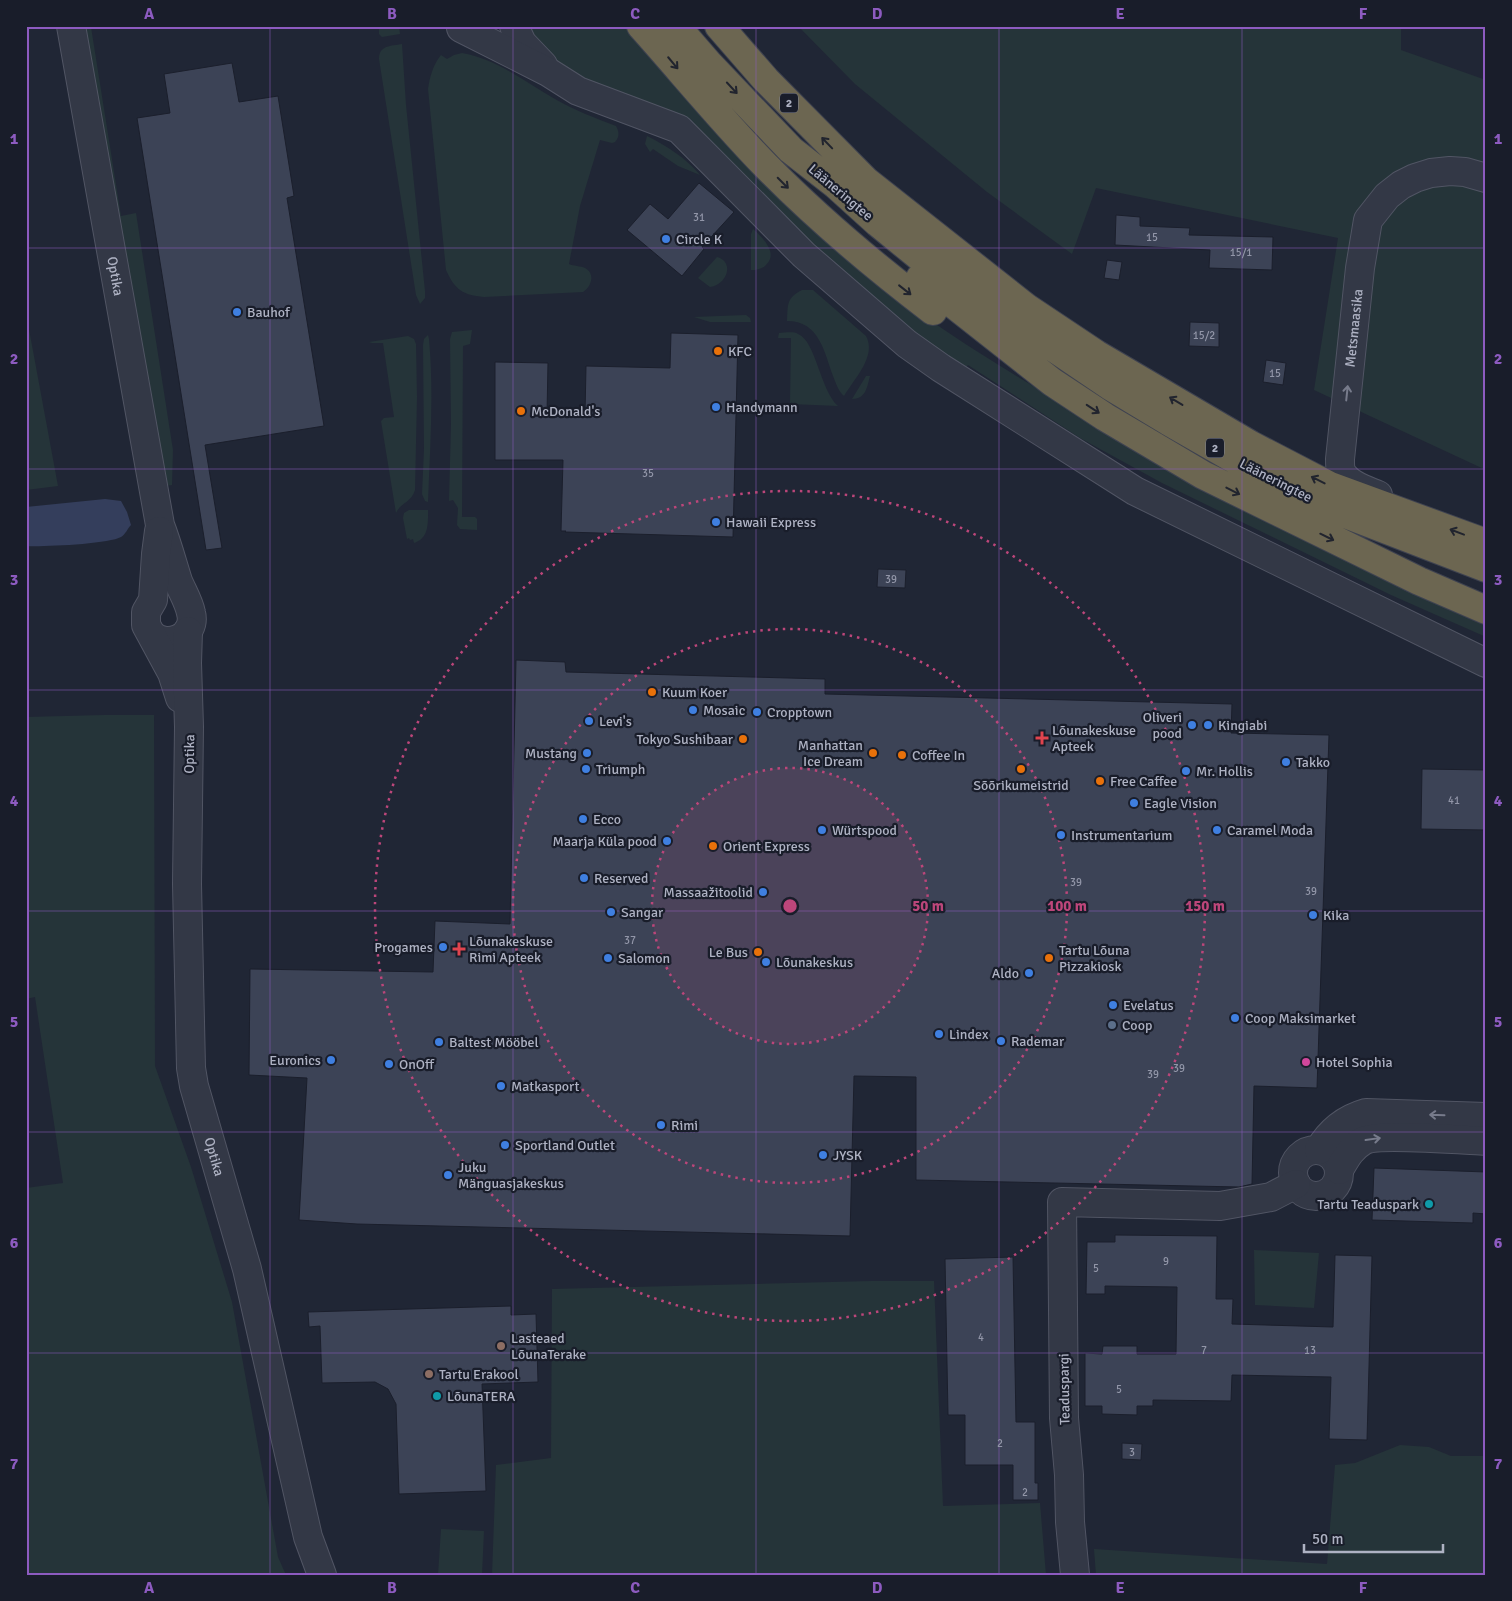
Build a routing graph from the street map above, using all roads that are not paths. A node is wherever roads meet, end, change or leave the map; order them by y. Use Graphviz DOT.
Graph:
graph roads {
  1 [pos="71,26"];
  2 [pos="514,26"];
  3 [pos="641,26"];
  4 [pos="676,26"];
  5 [pos="719,26"];
  6 [pos="455,27"];
  7 [pos="548,72"];
  8 [pos="791,150"];
  9 [pos="861,178"];
  10 [pos="1486,178"];
  11 [pos="1030,331"];
  12 [pos="1052,382"];
  13 [pos="160,525"];
  14 [pos="1421,531"];
  15 [pos="1486,543"];
  16 [pos="1486,568"];
  17 [pos="153,600"];
  18 [pos="1486,610"];
  19 [pos="190,622"];
  20 [pos="152,636"];
  21 [pos="1486,663"];
  22 [pos="189,727"];
  23 [pos="1486,1117"];
  24 [pos="1486,1141"];
  25 [pos="1319,1150"];
  26 [pos="1339,1170"];
  27 [pos="1296,1184"];
  28 [pos="322,1575"];
  29 [pos="1075,1575"];
  1 -- 13 [label="street, Optika"];
  2 -- 7 [label="street"];
  3 -- 12 [label="highway, one-way"];
  4 -- 8 [label="highway, Lääneringtee / 2, one-way"];
  9 -- 5 [label="highway, Lääneringtee / 2, one-way"];
  6 -- 7 [label="street"];
  7 -- 21 [label="street"];
  8 -- 11 [label="highway, Lääneringtee / 2"];
  8 -- 12 [label="highway"];
  9 -- 11 [label="highway, Lääneringtee / 2"];
  14 -- 9 [label="highway, one-way"];
  14 -- 10 [label="street, Metsmaasika, one-way"];
  11 -- 14 [label="highway, Lääneringtee / 2"];
  12 -- 18 [label="highway, one-way"];
  13 -- 17 [label="street, Optika"];
  13 -- 19 [label="street"];
  15 -- 14 [label="highway, one-way"];
  14 -- 16 [label="highway, Lääneringtee / 2"];
  17 -- 19 [label="street"];
  17 -- 20 [label="street, Optika"];
  19 -- 20 [label="street"];
  19 -- 22 [label="street, Optika"];
  20 -- 22 [label="street, Optika"];
  22 -- 28 [label="street, Optika"];
  23 -- 25 [label="street, one-way"];
  26 -- 24 [label="street, one-way"];
  25 -- 26 [label="street"];
  25 -- 27 [label="street"];
  26 -- 27 [label="street"];
  27 -- 29 [label="street, Teaduspargi"];
}
